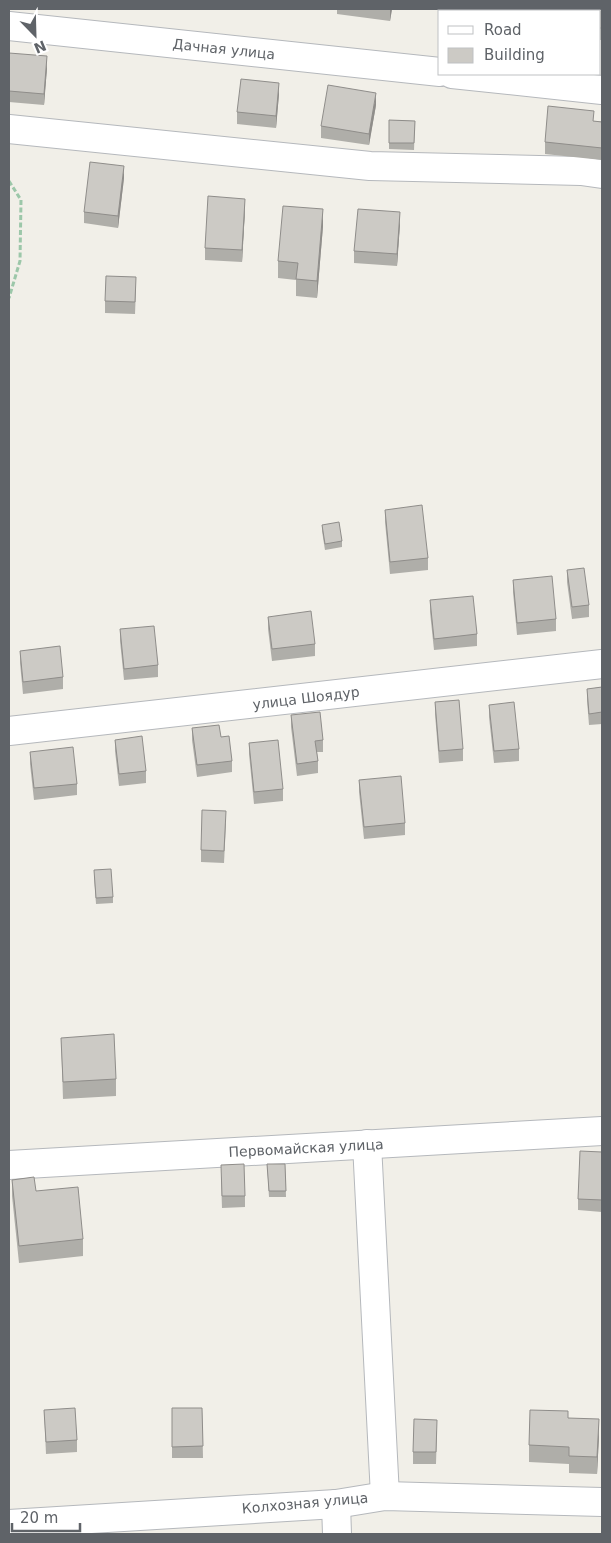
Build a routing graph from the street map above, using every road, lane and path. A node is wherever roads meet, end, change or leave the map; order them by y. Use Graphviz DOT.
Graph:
graph roads {
  1 [pos="9,26"];
  2 [pos="438,72"];
  3 [pos="461,75"];
  4 [pos="602,90"];
  5 [pos="9,129"];
  6 [pos="602,174"];
  7 [pos="9,181"];
  8 [pos="9,298"];
  9 [pos="602,664"];
  10 [pos="9,732"];
  11 [pos="602,1131"];
  12 [pos="367,1144"];
  13 [pos="9,1164"];
  14 [pos="385,1496"];
  15 [pos="602,1502"];
  16 [pos="336,1504"];
  17 [pos="9,1524"];
  18 [pos="337,1534"];
  1 -- 2 [label="street, Дачная улица"];
  3 -- 4 [label="street"];
  5 -- 6 [label="street"];
  7 -- 8 [label="path"];
  9 -- 10 [label="street, улица Шоядур"];
  11 -- 12 [label="street, Первомайская улица"];
  12 -- 13 [label="street, Первомайская улица"];
  12 -- 14 [label="street"];
  14 -- 15 [label="street, Колхозная улица"];
  14 -- 16 [label="street, Колхозная улица"];
  16 -- 17 [label="street, Колхозная улица"];
  16 -- 18 [label="street"];
}
